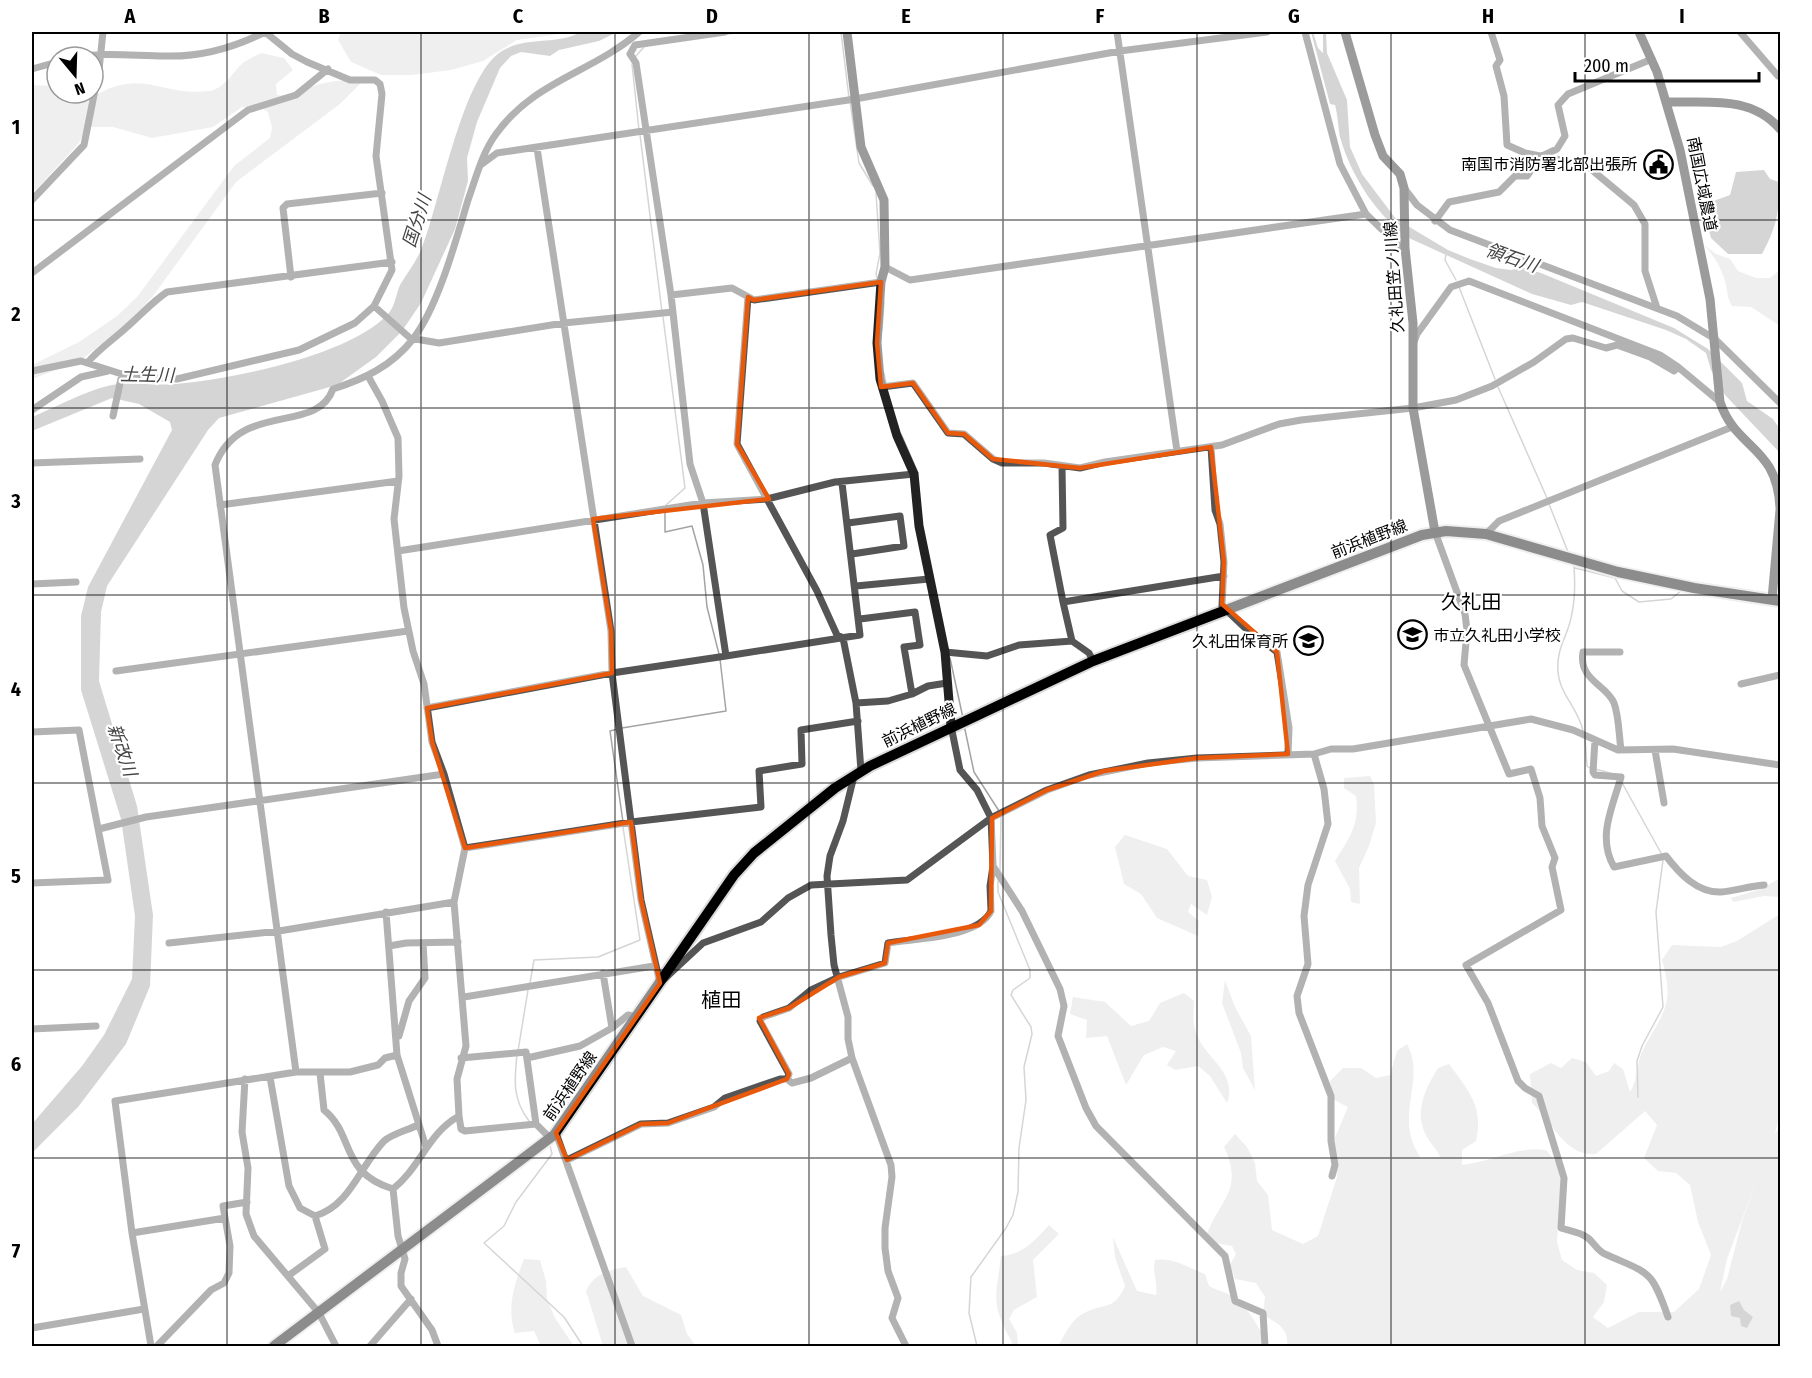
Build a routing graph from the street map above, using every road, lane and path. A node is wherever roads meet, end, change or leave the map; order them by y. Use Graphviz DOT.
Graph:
graph roads {
  1 [pos="265,32"];
  2 [pos="639,32"];
  3 [pos="725,32"];
  4 [pos="847,32"];
  5 [pos="1117,32"];
  6 [pos="1267,32"];
  7 [pos="1305,32"];
  8 [pos="1345,32"];
  9 [pos="1491,32"];
  10 [pos="1639,32"];
  11 [pos="1740,32"];
  12 [pos="1120,51"];
  13 [pos="105,53"];
  14 [pos="1652,59"];
  15 [pos="328,69"];
  16 [pos="1780,74"];
  17 [pos="855,99"];
  18 [pos="1667,102"];
  19 [pos="92,105"];
  20 [pos="1780,129"];
  21 [pos="646,130"];
  22 [pos="537,148"];
  23 [pos="1540,157"];
  24 [pos="480,165"];
  25 [pos="1404,192"];
  26 [pos="382,193"];
  27 [pos="32,200"];
  28 [pos="1366,214"];
  29 [pos="1435,221"];
  30 [pos="1148,247"];
  31 [pos="1405,247"];
  32 [pos="392,262"];
  33 [pos="885,267"];
  34 [pos="32,273"];
  35 [pos="291,277"];
  36 [pos="881,282"];
  37 [pos="671,295"];
  38 [pos="748,297"];
  39 [pos="374,306"];
  40 [pos="1657,308"];
  41 [pos="673,312"];
  42 [pos="564,323"];
  43 [pos="412,339"];
  44 [pos="1715,343"];
  45 [pos="1413,345"];
  46 [pos="88,362"];
  47 [pos="1678,367"];
  48 [pos="32,371"];
  49 [pos="114,371"];
  50 [pos="122,374"];
  51 [pos="368,376"];
  52 [pos="882,387"];
  53 [pos="1719,399"];
  54 [pos="1780,403"];
  55 [pos="1413,408"];
  56 [pos="32,410"];
  57 [pos="113,416"];
  58 [pos="1732,427"];
  59 [pos="1211,447"];
  60 [pos="1177,451"];
  61 [pos="140,459"];
  62 [pos="32,463"];
  63 [pos="1062,468"];
  64 [pos="914,474"];
  65 [pos="398,481"];
  66 [pos="843,483"];
  67 [pos="767,499"];
  68 [pos="703,502"];
  69 [pos="220,505"];
  70 [pos="1780,509"];
  71 [pos="593,519"];
  72 [pos="848,523"];
  73 [pos="1435,532"];
  74 [pos="1779,532"];
  75 [pos="1486,534"];
  76 [pos="398,551"];
  77 [pos="852,554"];
  78 [pos="1224,576"];
  79 [pos="929,579"];
  80 [pos="76,582"];
  81 [pos="32,584"];
  82 [pos="856,586"];
  83 [pos="1776,600"];
  84 [pos="1064,602"];
  85 [pos="1226,608"];
  86 [pos="860,619"];
  87 [pos="408,631"];
  88 [pos="843,638"];
  89 [pos="1072,640"];
  90 [pos="945,652"];
  91 [pos="1620,652"];
  92 [pos="240,654"];
  93 [pos="726,656"];
  94 [pos="1093,661"];
  95 [pos="116,671"];
  96 [pos="612,673"];
  97 [pos="1780,675"];
  98 [pos="947,683"];
  99 [pos="1741,684"];
  100 [pos="912,694"];
  101 [pos="856,704"];
  102 [pos="427,708"];
  103 [pos="858,721"];
  104 [pos="1489,725"];
  105 [pos="951,726"];
  106 [pos="32,732"];
  107 [pos="1595,740"];
  108 [pos="1621,750"];
  109 [pos="1655,750"];
  110 [pos="1288,754"];
  111 [pos="1314,754"];
  112 [pos="1780,765"];
  113 [pos="858,773"];
  114 [pos="444,774"];
  115 [pos="261,799"];
  116 [pos="1664,803"];
  117 [pos="991,818"];
  118 [pos="631,822"];
  119 [pos="99,829"];
  120 [pos="465,848"];
  121 [pos="993,866"];
  122 [pos="32,883"];
  123 [pos="828,884"];
  124 [pos="1764,885"];
  125 [pos="454,902"];
  126 [pos="386,912"];
  127 [pos="279,932"];
  128 [pos="458,942"];
  129 [pos="169,943"];
  130 [pos="423,943"];
  131 [pos="389,946"];
  132 [pos="654,966"];
  133 [pos="603,973"];
  134 [pos="839,977"];
  135 [pos="660,983"];
  136 [pos="464,997"];
  137 [pos="636,1017"];
  138 [pos="96,1026"];
  139 [pos="612,1028"];
  140 [pos="32,1029"];
  141 [pos="398,1038"];
  142 [pos="397,1055"];
  143 [pos="461,1058"];
  144 [pos="526,1058"];
  145 [pos="852,1058"];
  146 [pos="296,1072"];
  147 [pos="320,1073"];
  148 [pos="270,1077"];
  149 [pos="787,1078"];
  150 [pos="245,1079"];
  151 [pos="459,1116"];
  152 [pos="536,1124"];
  153 [pos="418,1125"];
  154 [pos="553,1136"];
  155 [pos="426,1147"];
  156 [pos="567,1160"];
  157 [pos="362,1170"];
  158 [pos="1332,1176"];
  159 [pos="393,1189"];
  160 [pos="247,1202"];
  161 [pos="315,1216"];
  162 [pos="225,1218"];
  163 [pos="132,1233"];
  164 [pos="402,1250"];
  165 [pos="288,1276"];
  166 [pos="411,1299"];
  167 [pos="144,1309"];
  168 [pos="319,1313"];
  169 [pos="1668,1317"];
  170 [pos="32,1328"];
  171 [pos="151,1347"];
  172 [pos="157,1347"];
  173 [pos="274,1347"];
  174 [pos="336,1347"];
  175 [pos="370,1347"];
  176 [pos="438,1347"];
  177 [pos="632,1347"];
  178 [pos="906,1347"];
  179 [pos="1265,1347"];
  1 -- 13 [label="street"];
  1 -- 15 [label="street"];
  2 -- 24 [label="street"];
  3 -- 21 [label="street"];
  4 -- 17 [label="street"];
  5 -- 12 [label="street"];
  6 -- 12 [label="street"];
  7 -- 28 [label="street"];
  8 -- 25 [label="street, 久礼田笠ノ川線"];
  9 -- 23 [label="street"];
  10 -- 14 [label="street, 南国広域農道"];
  11 -- 16 [label="street"];
  12 -- 17 [label="street"];
  12 -- 30 [label="street"];
  14 -- 18 [label="street, 南国広域農道"];
  14 -- 23 [label="street"];
  15 -- 26 [label="street"];
  15 -- 34 [label="street"];
  17 -- 21 [label="street"];
  17 -- 33 [label="street"];
  18 -- 20 [label="street"];
  18 -- 44 [label="street, 南国広域農道"];
  19 -- 27 [label="street"];
  21 -- 22 [label="street"];
  21 -- 37 [label="street"];
  22 -- 24 [label="street"];
  22 -- 42 [label="street"];
  23 -- 29 [label="street"];
  23 -- 40 [label="street"];
  24 -- 43 [label="street"];
  25 -- 29 [label="street"];
  25 -- 31 [label="street, 久礼田笠ノ川線"];
  26 -- 32 [label="street"];
  26 -- 35 [label="street"];
  28 -- 30 [label="street"];
  28 -- 31 [label="street"];
  29 -- 40 [label="street"];
  30 -- 33 [label="street"];
  30 -- 60 [label="street"];
  31 -- 45 [label="street, 久礼田笠ノ川線"];
  32 -- 35 [label="street"];
  32 -- 39 [label="street"];
  33 -- 36 [label="street"];
  35 -- 46 [label="street"];
  36 -- 38 [label="street"];
  36 -- 52 [label="street"];
  37 -- 38 [label="street"];
  37 -- 41 [label="street"];
  38 -- 67 [label="street"];
  39 -- 43 [label="street"];
  39 -- 50 [label="street"];
  40 -- 44 [label="street"];
  41 -- 42 [label="street"];
  41 -- 68 [label="street"];
  42 -- 43 [label="street"];
  42 -- 71 [label="street"];
  43 -- 51 [label="street"];
  44 -- 53 [label="street, 南国広域農道"];
  44 -- 54 [label="street"];
  45 -- 47 [label="street"];
  45 -- 55 [label="street, 久礼田笠ノ川線"];
  46 -- 48 [label="street"];
  46 -- 49 [label="street"];
  47 -- 53 [label="street"];
  47 -- 55 [label="street"];
  49 -- 50 [label="street"];
  49 -- 56 [label="street"];
  50 -- 57 [label="street"];
  51 -- 65 [label="street"];
  51 -- 69 [label="street"];
  52 -- 63 [label="street"];
  52 -- 64 [label="street"];
  53 -- 58 [label="street"];
  55 -- 59 [label="street"];
  55 -- 73 [label="street, 久礼田笠ノ川線"];
  58 -- 70 [label="street"];
  58 -- 75 [label="street"];
  59 -- 60 [label="street"];
  59 -- 78 [label="street"];
  60 -- 63 [label="street"];
  61 -- 62 [label="street"];
  63 -- 84 [label="street"];
  64 -- 66 [label="street"];
  64 -- 79 [label="street"];
  65 -- 69 [label="street"];
  65 -- 76 [label="street"];
  66 -- 67 [label="street"];
  66 -- 72 [label="street"];
  67 -- 68 [label="street"];
  67 -- 88 [label="street"];
  68 -- 71 [label="street"];
  68 -- 93 [label="street"];
  69 -- 92 [label="street"];
  70 -- 74 [label="street"];
  71 -- 76 [label="street"];
  71 -- 96 [label="street"];
  72 -- 77 [label="street"];
  72 -- 77 [label="street"];
  73 -- 75 [label="main road, 前浜植野線"];
  73 -- 85 [label="main road, 前浜植野線"];
  73 -- 104 [label="street"];
  74 -- 83 [label="street"];
  75 -- 83 [label="main road, 前浜植野線"];
  76 -- 87 [label="street"];
  77 -- 82 [label="street"];
  78 -- 84 [label="street"];
  78 -- 85 [label="street"];
  79 -- 82 [label="street"];
  79 -- 90 [label="street"];
  80 -- 81 [label="street"];
  82 -- 86 [label="street"];
  84 -- 89 [label="street"];
  85 -- 94 [label="main road, 前浜植野線"];
  85 -- 110 [label="street"];
  86 -- 88 [label="street"];
  86 -- 100 [label="street"];
  87 -- 92 [label="street"];
  87 -- 102 [label="street"];
  88 -- 93 [label="street"];
  88 -- 101 [label="street"];
  89 -- 90 [label="street"];
  89 -- 94 [label="street"];
  90 -- 98 [label="street"];
  91 -- 108 [label="street"];
  92 -- 95 [label="street"];
  92 -- 115 [label="street"];
  93 -- 96 [label="street"];
  94 -- 105 [label="main road, 前浜植野線"];
  96 -- 102 [label="street"];
  96 -- 118 [label="street"];
  97 -- 99 [label="street"];
  98 -- 100 [label="street"];
  98 -- 105 [label="street"];
  100 -- 101 [label="street"];
  101 -- 103 [label="street"];
  102 -- 114 [label="street"];
  103 -- 113 [label="street"];
  103 -- 118 [label="street"];
  104 -- 107 [label="street"];
  104 -- 111 [label="street"];
  104 -- 169 [label="street"];
  105 -- 113 [label="main road, 前浜植野線"];
  105 -- 117 [label="street"];
  106 -- 119 [label="street"];
  107 -- 108 [label="street"];
  107 -- 124 [label="street"];
  108 -- 109 [label="street"];
  109 -- 112 [label="street"];
  109 -- 116 [label="street"];
  110 -- 111 [label="street"];
  110 -- 117 [label="street"];
  111 -- 158 [label="street"];
  113 -- 123 [label="street"];
  113 -- 135 [label="main road, 前浜植野線"];
  114 -- 115 [label="street"];
  114 -- 120 [label="street"];
  115 -- 119 [label="street"];
  115 -- 127 [label="street"];
  117 -- 121 [label="street"];
  117 -- 123 [label="street"];
  118 -- 120 [label="street"];
  118 -- 132 [label="street"];
  119 -- 122 [label="street"];
  120 -- 125 [label="street"];
  121 -- 134 [label="street"];
  121 -- 179 [label="street"];
  123 -- 134 [label="street"];
  123 -- 135 [label="street"];
  125 -- 126 [label="street"];
  125 -- 128 [label="street"];
  126 -- 127 [label="street"];
  126 -- 131 [label="street"];
  127 -- 129 [label="street"];
  127 -- 146 [label="street"];
  128 -- 130 [label="street"];
  128 -- 136 [label="street"];
  130 -- 131 [label="street"];
  130 -- 141 [label="street"];
  131 -- 141 [label="street"];
  132 -- 133 [label="street"];
  132 -- 135 [label="street"];
  133 -- 136 [label="street"];
  133 -- 139 [label="street"];
  134 -- 145 [label="street"];
  134 -- 149 [label="street"];
  135 -- 137 [label="main road, 前浜植野線"];
  136 -- 143 [label="street"];
  137 -- 139 [label="street"];
  137 -- 154 [label="main road, 前浜植野線"];
  138 -- 140 [label="street"];
  139 -- 144 [label="street"];
  141 -- 142 [label="street"];
  142 -- 147 [label="street"];
  142 -- 153 [label="street"];
  143 -- 144 [label="street"];
  143 -- 151 [label="street"];
  144 -- 152 [label="street"];
  145 -- 149 [label="street"];
  145 -- 178 [label="street"];
  146 -- 147 [label="street"];
  146 -- 148 [label="street"];
  147 -- 157 [label="street"];
  148 -- 150 [label="street"];
  148 -- 161 [label="street"];
  149 -- 156 [label="street"];
  150 -- 160 [label="street"];
  150 -- 163 [label="street"];
  151 -- 152 [label="street"];
  151 -- 155 [label="street"];
  152 -- 154 [label="street"];
  153 -- 155 [label="street"];
  153 -- 157 [label="street"];
  154 -- 156 [label="street"];
  154 -- 164 [label="main road, 前浜植野線"];
  155 -- 159 [label="street"];
  156 -- 177 [label="street"];
  157 -- 159 [label="street"];
  157 -- 161 [label="street"];
  159 -- 164 [label="street"];
  160 -- 162 [label="street"];
  160 -- 165 [label="street"];
  161 -- 165 [label="street"];
  162 -- 163 [label="street"];
  162 -- 172 [label="street"];
  163 -- 167 [label="street"];
  164 -- 166 [label="street"];
  164 -- 168 [label="main road, 前浜植野線"];
  165 -- 168 [label="street"];
  166 -- 175 [label="street"];
  166 -- 176 [label="street"];
  167 -- 170 [label="street"];
  167 -- 171 [label="street"];
  168 -- 173 [label="main road, 前浜植野線"];
  168 -- 174 [label="street"];
}
